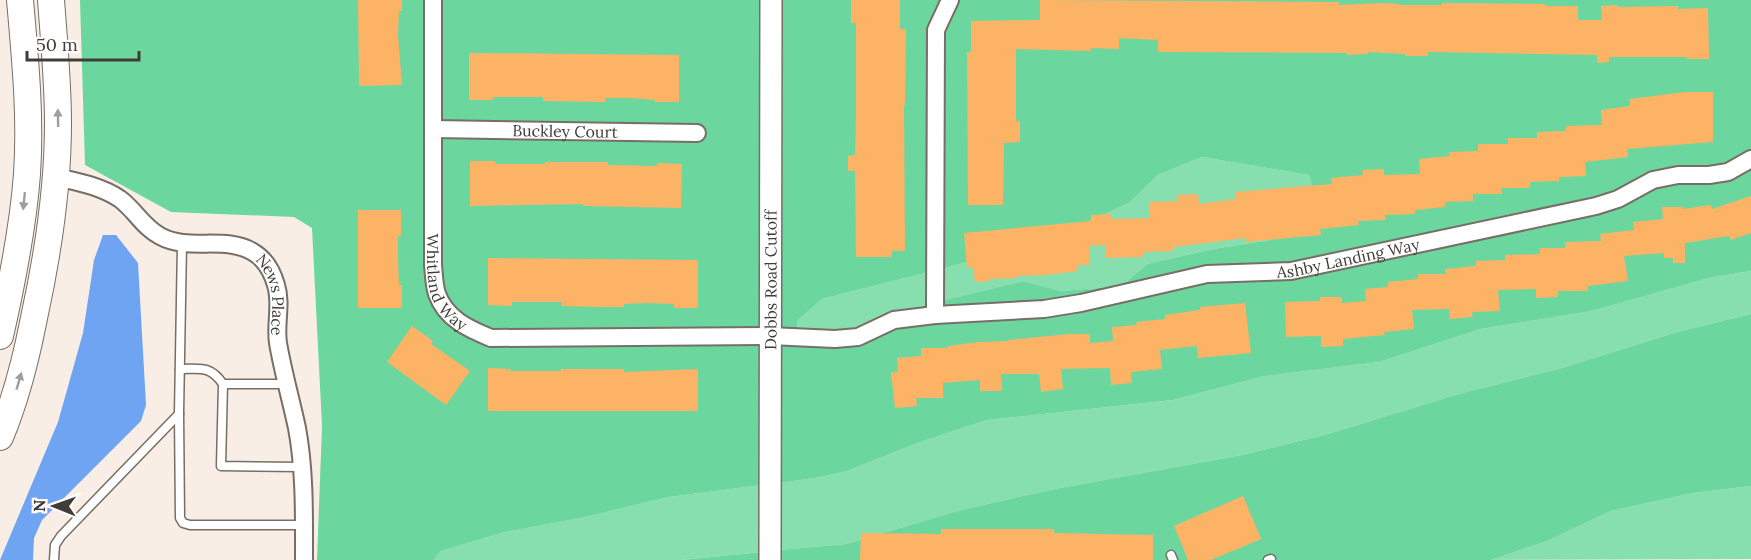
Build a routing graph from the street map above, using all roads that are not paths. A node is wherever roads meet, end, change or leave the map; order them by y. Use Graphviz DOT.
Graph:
graph roads {
  1 [pos="21,0"];
  2 [pos="51,0"];
  3 [pos="433,0"];
  4 [pos="771,0"];
  5 [pos="950,0"];
  6 [pos="24,47"];
  7 [pos="433,129"];
  8 [pos="697,133"];
  9 [pos="1751,159"];
  10 [pos="56,177"];
  11 [pos="182,243"];
  12 [pos="935,315"];
  13 [pos="0,336"];
  14 [pos="770,336"];
  15 [pos="180,369"];
  16 [pos="223,384"];
  17 [pos="286,384"];
  18 [pos="179,414"];
  19 [pos="0,437"];
  20 [pos="301,467"];
  21 [pos="304,525"];
  22 [pos="54,560"];
  23 [pos="304,560"];
  24 [pos="770,560"];
  1 -- 6 [label="main road"];
  10 -- 2 [label="main road, one-way"];
  3 -- 7 [label="street, Whitland Way"];
  4 -- 14 [label="street, Dobbs Road Cutoff"];
  5 -- 12 [label="street"];
  6 -- 10 [label="main road"];
  6 -- 13 [label="main road, one-way"];
  7 -- 8 [label="street, Buckley Court"];
  7 -- 14 [label="street, Whitland Way"];
  9 -- 12 [label="street, Ashby Landing Way"];
  10 -- 11 [label="street, News Place"];
  19 -- 10 [label="main road, one-way"];
  11 -- 15 [label="lane"];
  11 -- 17 [label="street, News Place"];
  12 -- 14 [label="street, Ashby Landing Way"];
  14 -- 24 [label="street, Dobbs Road Cutoff"];
  15 -- 16 [label="lane"];
  15 -- 18 [label="lane"];
  16 -- 17 [label="lane"];
  16 -- 20 [label="lane"];
  17 -- 20 [label="street, News Place"];
  18 -- 21 [label="lane"];
  18 -- 22 [label="lane"];
  20 -- 21 [label="street, News Place"];
  21 -- 23 [label="street, News Place"];
}
